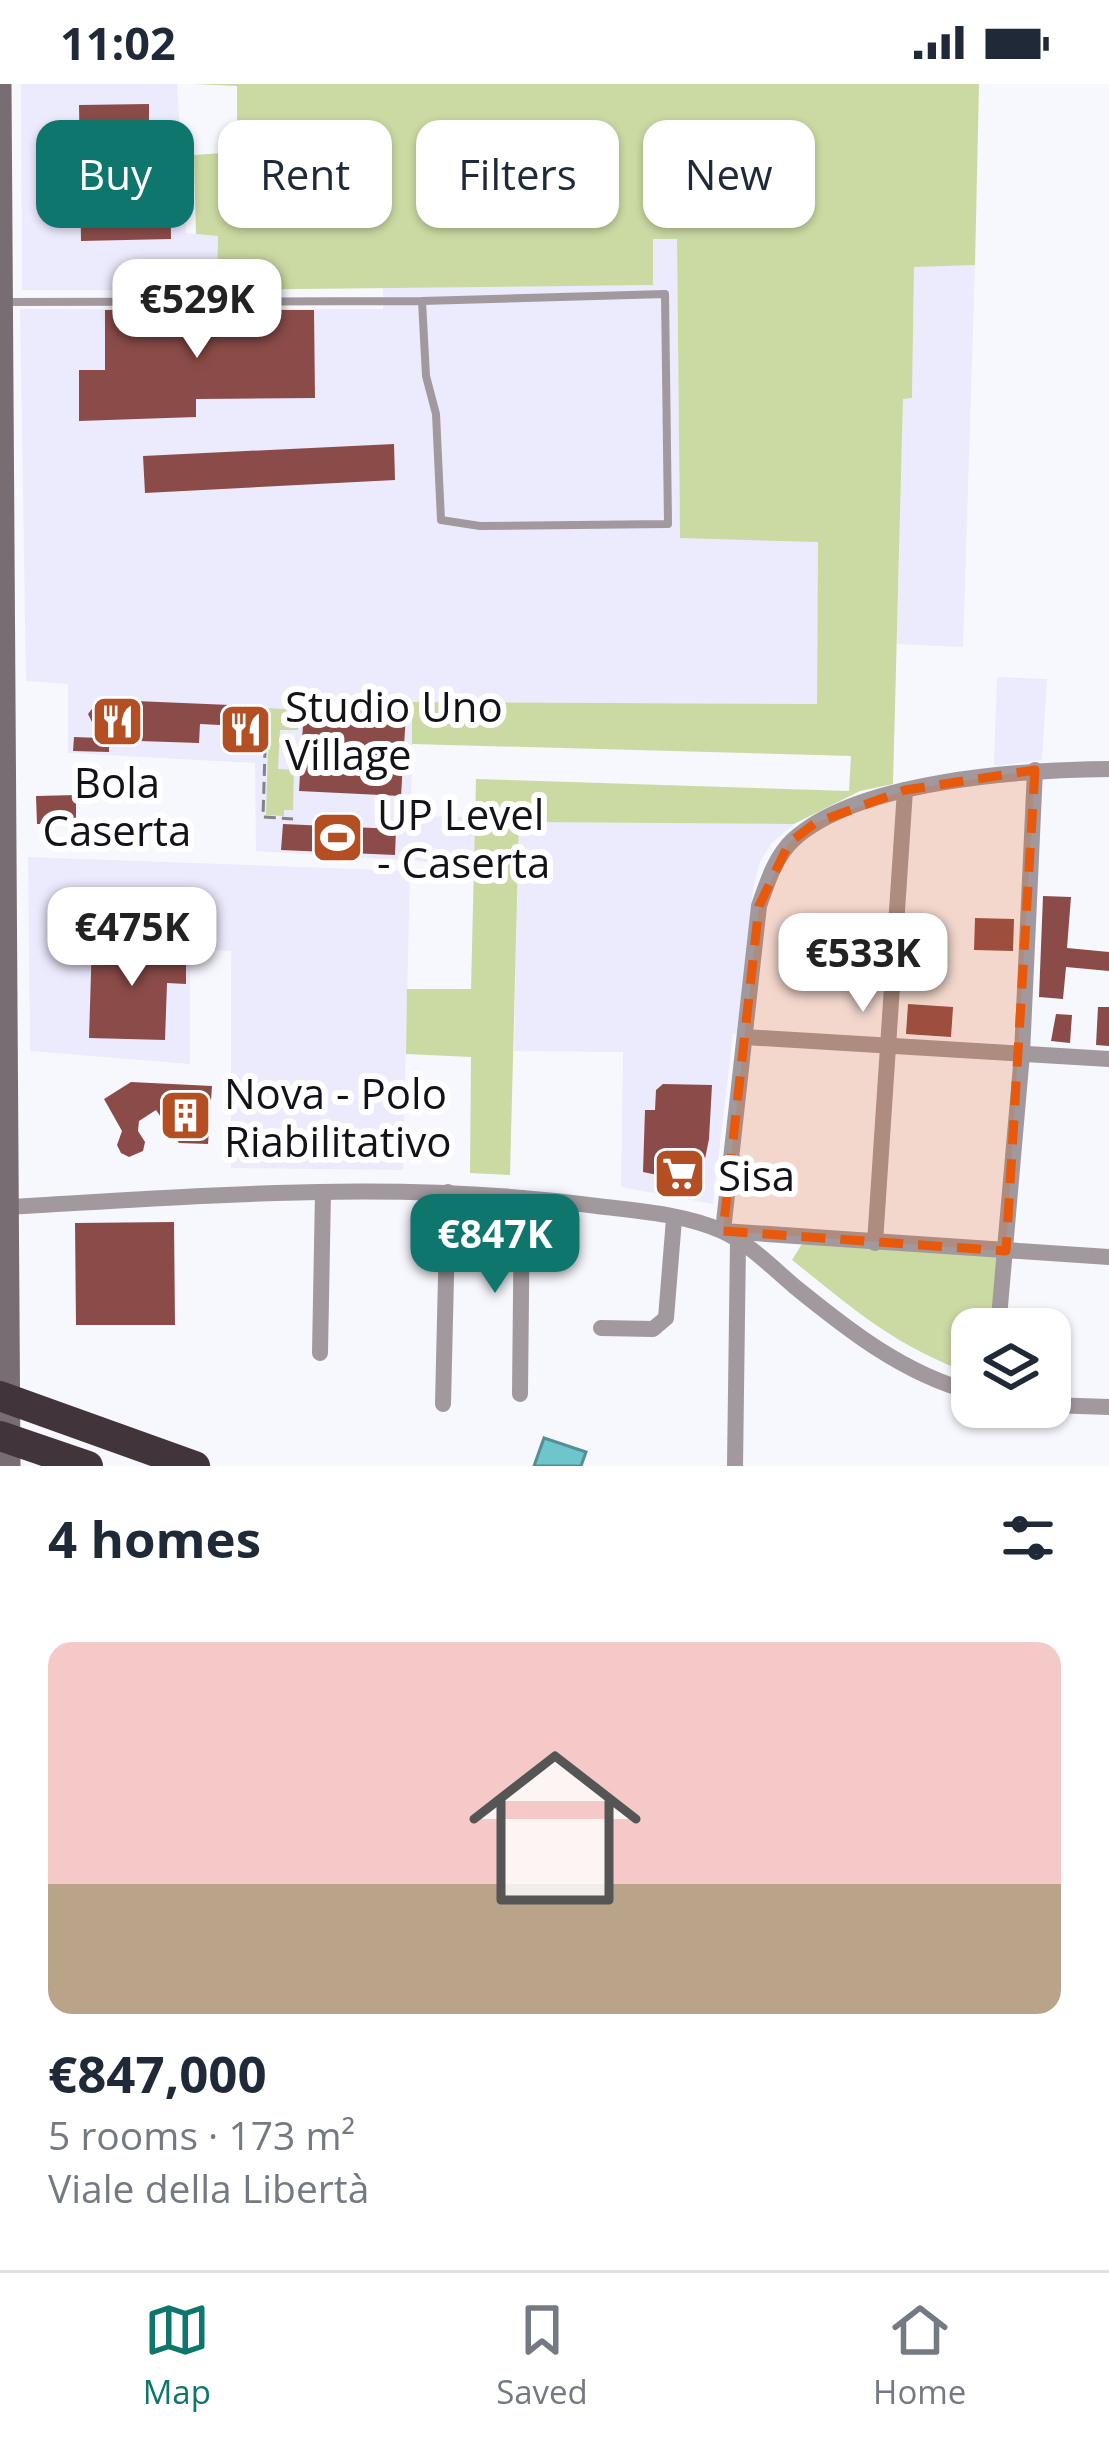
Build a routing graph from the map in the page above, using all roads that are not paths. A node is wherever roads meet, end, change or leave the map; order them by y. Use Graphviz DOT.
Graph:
graph roads {
  1 [pos="1,84"];
  2 [pos="2,302"];
  3 [pos="422,302"];
  4 [pos="1,347"];
  5 [pos="1,421"];
  6 [pos="1035,770"];
  7 [pos="1109,770"];
  8 [pos="905,790"];
  9 [pos="745,1037"];
  10 [pos="887,1046"];
  11 [pos="1022,1054"];
  12 [pos="1109,1059"];
  13 [pos="323,1192"];
  14 [pos="448,1192"];
  15 [pos="522,1198"];
  16 [pos="8,1208"];
  17 [pos="674,1219"];
  18 [pos="730,1236"];
  19 [pos="786,1238"];
  20 [pos="875,1243"];
  21 [pos="1006,1251"];
  22 [pos="1109,1257"];
  23 [pos="773,1269"];
  24 [pos="1000,1308"];
  25 [pos="601,1328"];
  26 [pos="320,1353"];
  27 [pos="951,1384"];
  28 [pos="520,1394"];
  29 [pos="0,1396"];
  30 [pos="443,1403"];
  31 [pos="1071,1406"];
  32 [pos="1109,1407"];
  33 [pos="0,1415"];
  34 [pos="0,1436"];
  35 [pos="0,1445"];
  36 [pos="66,1447"];
  37 [pos="10,1466"];
  38 [pos="147,1466"];
  39 [pos="195,1466"];
  40 [pos="735,1466"];
  1 -- 2 [label="main road"];
  2 -- 3 [label="lane"];
  2 -- 4 [label="main road"];
  3 -- 3 [label="lane"];
  4 -- 5 [label="main road"];
  5 -- 16 [label="main road"];
  6 -- 7 [label="street"];
  6 -- 8 [label="street"];
  6 -- 11 [label="street"];
  8 -- 9 [label="street"];
  8 -- 10 [label="street"];
  9 -- 10 [label="street"];
  9 -- 18 [label="street"];
  10 -- 11 [label="street"];
  10 -- 20 [label="street"];
  11 -- 12 [label="street"];
  11 -- 21 [label="street"];
  13 -- 14 [label="street"];
  13 -- 16 [label="street"];
  13 -- 26 [label="street"];
  14 -- 15 [label="street"];
  14 -- 30 [label="street"];
  15 -- 17 [label="street"];
  15 -- 28 [label="street"];
  16 -- 37 [label="main road"];
  17 -- 18 [label="street"];
  17 -- 25 [label="street"];
  18 -- 19 [label="street"];
  18 -- 23 [label="street"];
  18 -- 40 [label="street"];
  19 -- 20 [label="street"];
  19 -- 23 [label="street"];
  20 -- 21 [label="street"];
  21 -- 22 [label="street"];
  21 -- 24 [label="street"];
  23 -- 27 [label="street"];
  29 -- 36 [label="highway"];
  31 -- 32 [label="street"];
  33 -- 36 [label="highway"];
  34 -- 36 [label="highway"];
  35 -- 36 [label="highway"];
  36 -- 38 [label="highway"];
  36 -- 39 [label="highway"];
}
